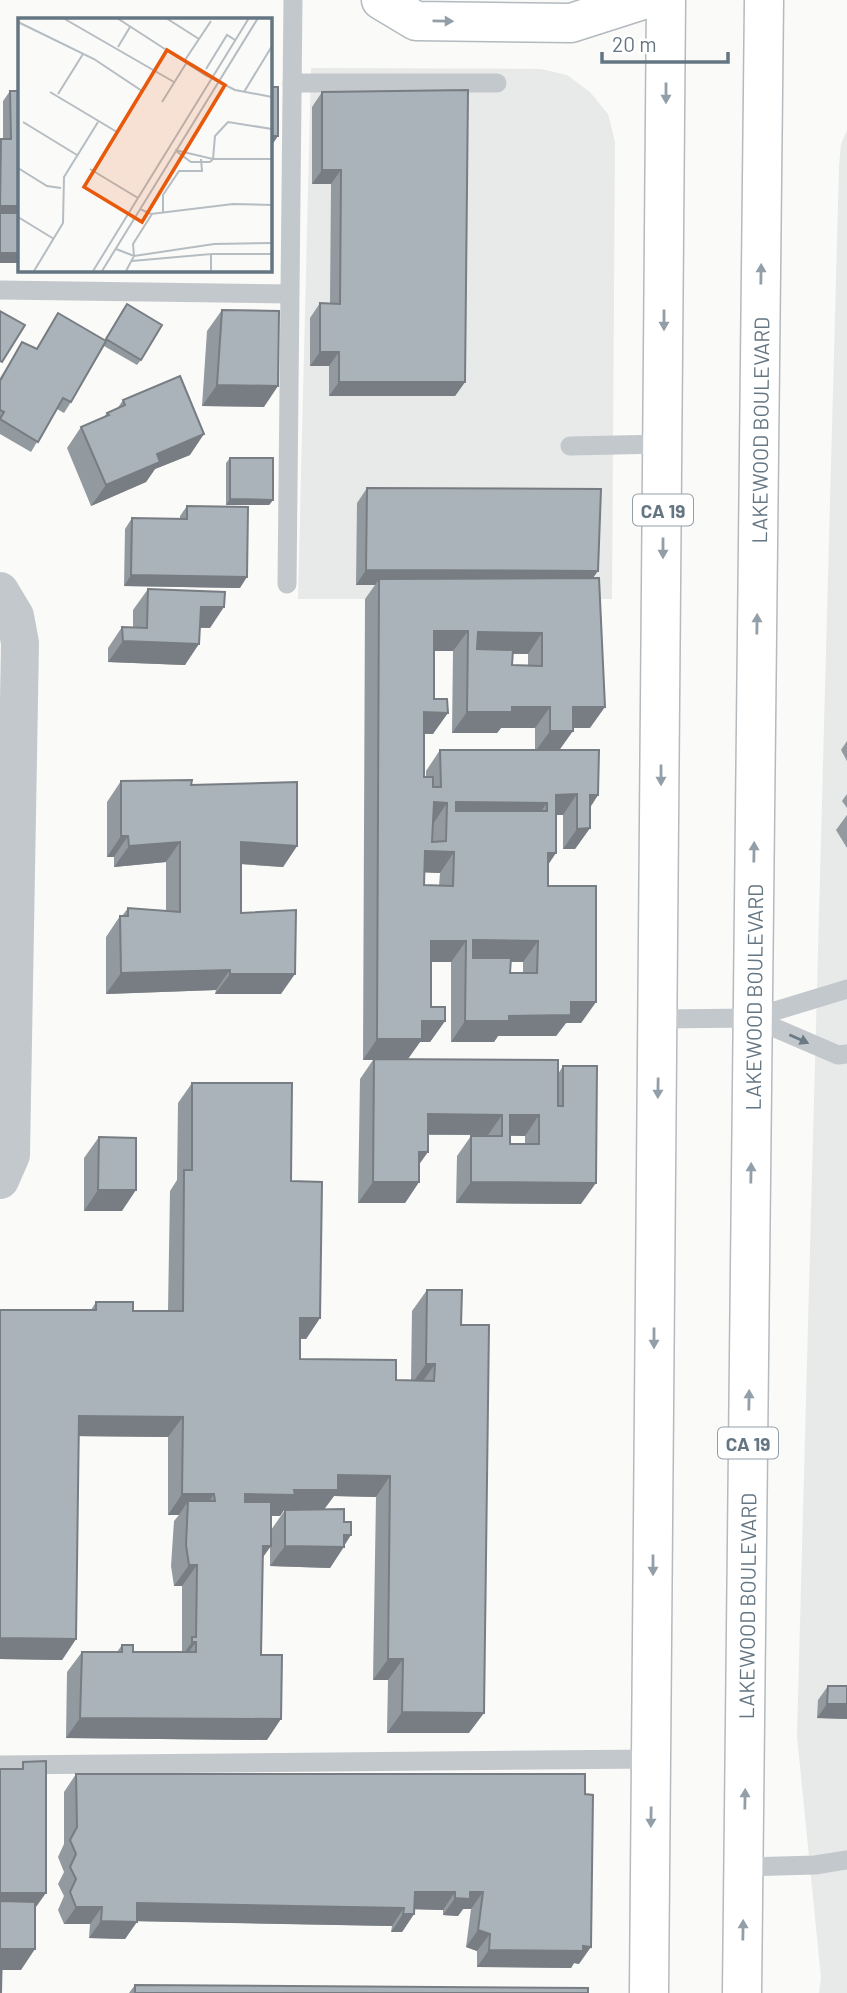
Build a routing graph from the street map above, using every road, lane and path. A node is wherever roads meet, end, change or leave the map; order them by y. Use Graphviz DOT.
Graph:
graph roads {
  1 [pos="293,0"];
  2 [pos="381,0"];
  3 [pos="643,0"];
  4 [pos="666,0"];
  5 [pos="764,0"];
  6 [pos="292,83"];
  7 [pos="497,83"];
  8 [pos="0,290"];
  9 [pos="289,293"];
  10 [pos="663,444"];
  11 [pos="570,446"];
  12 [pos="287,584"];
  13 [pos="2,593"];
  14 [pos="847,989"];
  15 [pos="752,1018"];
  16 [pos="659,1019"];
  17 [pos="847,1055"];
  18 [pos="0,1180"];
  19 [pos="652,1759"];
  20 [pos="0,1765"];
  21 [pos="847,1860"];
  22 [pos="744,1867"];
  23 [pos="649,1993"];
  24 [pos="742,1993"];
  1 -- 6 [label="lane"];
  2 -- 3 [label="main road, one-way"];
  4 -- 10 [label="main road, CA 19, one-way"];
  15 -- 5 [label="main road, LAKEWOOD BOULEVARD / CA 19, one-way"];
  6 -- 7 [label="lane"];
  6 -- 9 [label="lane"];
  8 -- 9 [label="lane"];
  9 -- 12 [label="lane"];
  10 -- 11 [label="lane"];
  10 -- 16 [label="main road, CA 19, one-way"];
  13 -- 18 [label="street"];
  14 -- 15 [label="lane"];
  15 -- 16 [label="lane"];
  15 -- 17 [label="lane, one-way"];
  22 -- 15 [label="main road, LAKEWOOD BOULEVARD / CA 19, one-way"];
  16 -- 19 [label="main road, CA 19, one-way"];
  19 -- 20 [label="lane"];
  19 -- 23 [label="main road, CA 19, one-way"];
  21 -- 22 [label="lane"];
  24 -- 22 [label="main road, LAKEWOOD BOULEVARD / CA 19, one-way"];
}
